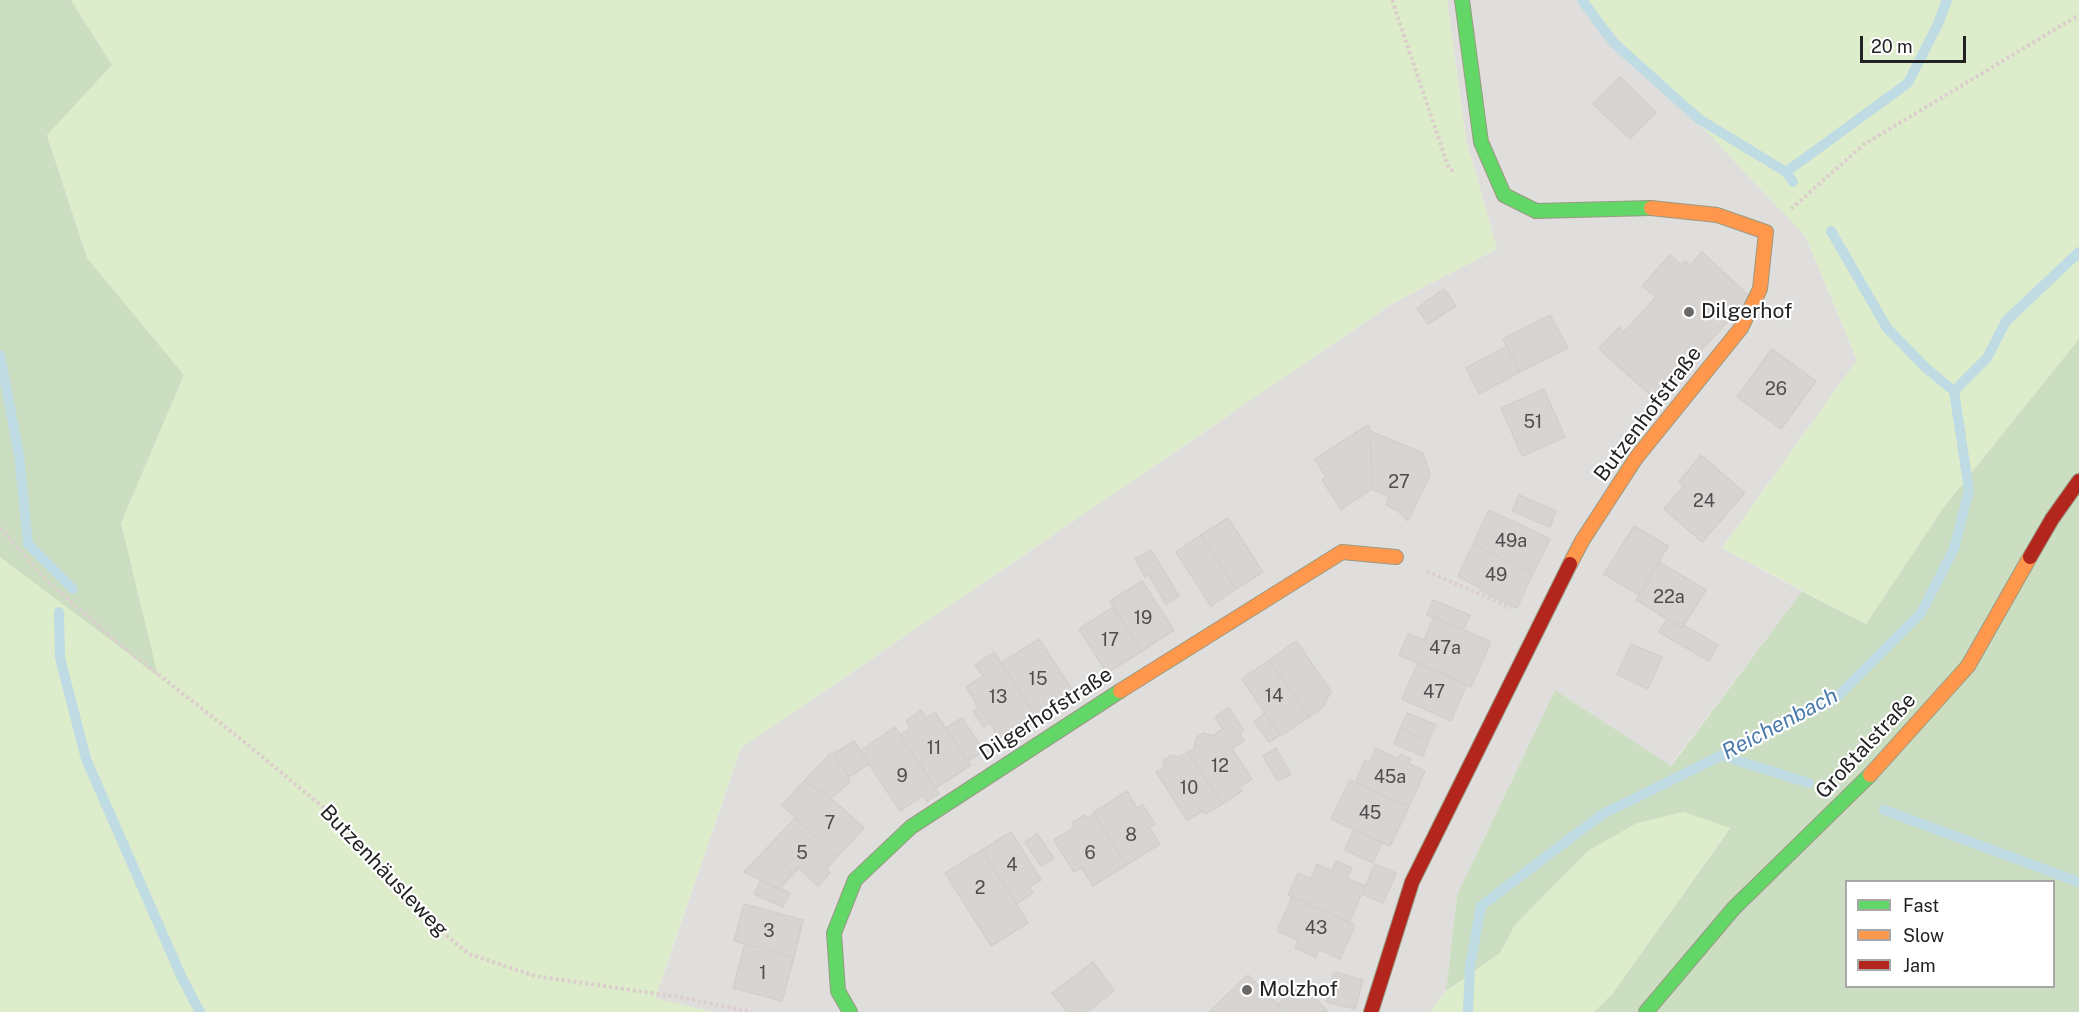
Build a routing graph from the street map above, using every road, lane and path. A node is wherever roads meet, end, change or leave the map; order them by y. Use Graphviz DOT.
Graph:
graph roads {
  1 [pos="1392,0"];
  2 [pos="1462,0"];
  3 [pos="2079,15"];
  4 [pos="1459,173"];
  5 [pos="1766,232"];
  6 [pos="2079,481"];
  7 [pos="0,528"];
  8 [pos="1396,557"];
  9 [pos="1542,621"];
  10 [pos="752,1012"];
  11 [pos="850,1012"];
  12 [pos="1371,1012"];
  13 [pos="1646,1012"];
  1 -- 4 [label="path"];
  2 -- 5 [label="street"];
  3 -- 5 [label="path"];
  5 -- 9 [label="street, Butzenhofstraße"];
  6 -- 13 [label="street, Großtalstraße"];
  7 -- 10 [label="path, Butzenhäusleweg"];
  8 -- 9 [label="path"];
  8 -- 11 [label="street, Dilgerhofstraße"];
  9 -- 12 [label="street, Butzenhofstraße"];
}
